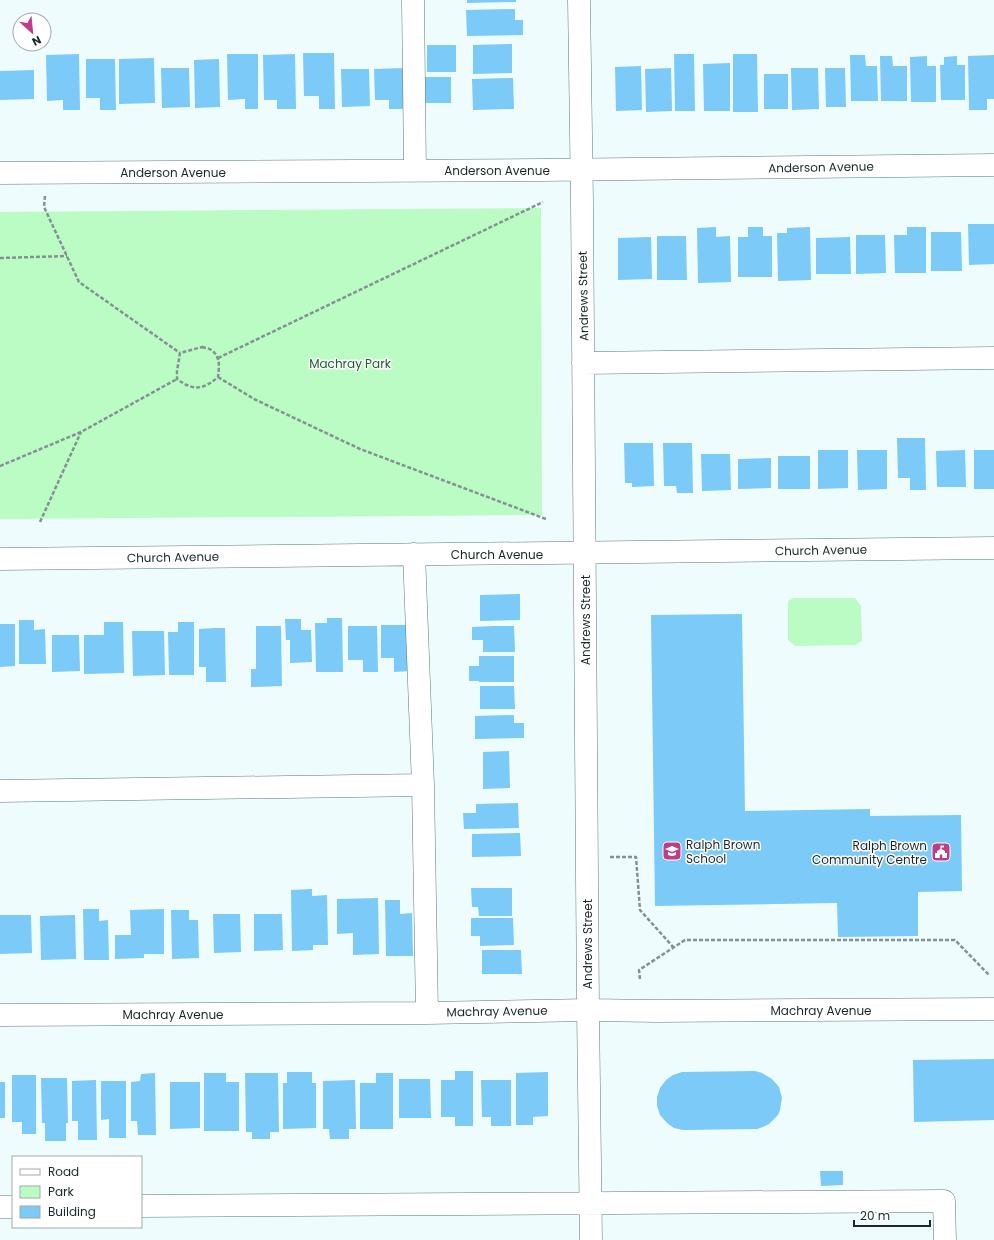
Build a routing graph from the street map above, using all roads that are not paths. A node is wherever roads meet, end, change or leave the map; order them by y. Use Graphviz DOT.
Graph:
graph roads {
  1 [pos="413,0"];
  2 [pos="579,0"];
  3 [pos="994,165"];
  4 [pos="582,169"];
  5 [pos="415,170"];
  6 [pos="0,173"];
  7 [pos="994,358"];
  8 [pos="583,363"];
  9 [pos="994,548"];
  10 [pos="585,553"];
  11 [pos="414,554"];
  12 [pos="0,559"];
  13 [pos="423,785"];
  14 [pos="0,791"];
  15 [pos="994,1009"];
  16 [pos="588,1010"];
  17 [pos="426,1013"];
  18 [pos="0,1015"];
  19 [pos="590,1203"];
  20 [pos="142,1206"];
  21 [pos="0,1207"];
  22 [pos="12,1207"];
  23 [pos="590,1240"];
  24 [pos="944,1240"];
  1 -- 5 [label="street"];
  2 -- 4 [label="street, Andrews Street"];
  3 -- 4 [label="street, Anderson Avenue"];
  4 -- 5 [label="street, Anderson Avenue"];
  4 -- 8 [label="street, Andrews Street"];
  5 -- 6 [label="street, Anderson Avenue"];
  7 -- 8 [label="street"];
  8 -- 10 [label="street, Andrews Street"];
  9 -- 10 [label="street, Church Avenue"];
  10 -- 11 [label="street, Church Avenue"];
  10 -- 16 [label="street, Andrews Street"];
  11 -- 12 [label="street, Church Avenue"];
  11 -- 13 [label="street"];
  13 -- 14 [label="street"];
  13 -- 17 [label="street"];
  15 -- 16 [label="street, Machray Avenue"];
  16 -- 17 [label="street, Machray Avenue"];
  16 -- 19 [label="street, Andrews Street"];
  17 -- 18 [label="street, Machray Avenue"];
  19 -- 20 [label="street"];
  19 -- 23 [label="street, Andrews Street"];
  19 -- 24 [label="street"];
  21 -- 22 [label="street"];
}
